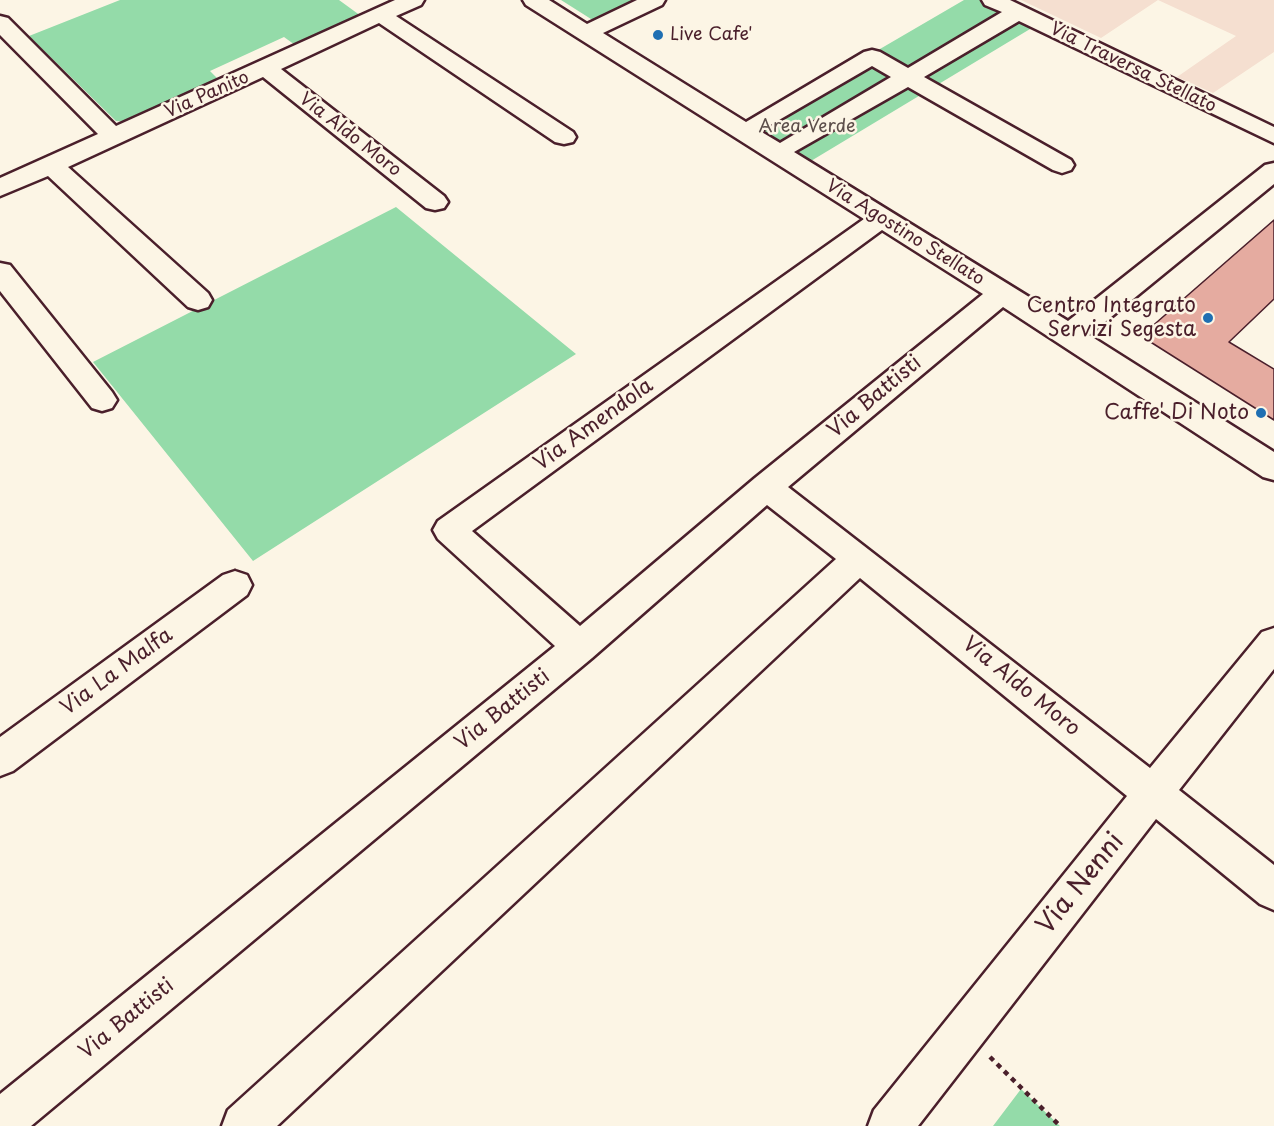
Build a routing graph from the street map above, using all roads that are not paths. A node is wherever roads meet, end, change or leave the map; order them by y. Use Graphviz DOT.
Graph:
graph roads {
  1 [pos="413,0"];
  2 [pos="534,0"];
  3 [pos="654,0"];
  4 [pos="993,0"];
  5 [pos="1018,12"];
  6 [pos="381,15"];
  7 [pos="0,23"];
  8 [pos="586,33"];
  9 [pos="266,68"];
  10 [pos="908,77"];
  11 [pos="757,124"];
  12 [pos="1274,136"];
  13 [pos="114,137"];
  14 [pos="564,137"];
  15 [pos="791,145"];
  16 [pos="51,165"];
  17 [pos="1062,165"];
  18 [pos="1274,171"];
  19 [pos="0,188"];
  20 [pos="435,202"];
  21 [pos="882,218"];
  22 [pos="0,272"];
  23 [pos="1002,293"];
  24 [pos="198,300"];
  25 [pos="1069,336"];
  26 [pos="102,400"];
  27 [pos="1274,468"];
  28 [pos="766,487"];
  29 [pos="859,558"];
  30 [pos="235,585"];
  31 [pos="1274,643"];
  32 [pos="580,648"];
  33 [pos="0,759"];
  34 [pos="1155,795"];
  35 [pos="1274,890"];
  36 [pos="0,1123"];
  37 [pos="244,1126"];
  38 [pos="890,1126"];
  1 -- 6 [label="street, Via Panito"];
  2 -- 8 [label="street, Via Agostino Stellato"];
  3 -- 8 [label="street"];
  4 -- 5 [label="street, Via Traversa Stellato"];
  5 -- 10 [label="street"];
  5 -- 12 [label="street, Via Traversa Stellato"];
  6 -- 9 [label="street, Via Panito"];
  6 -- 14 [label="street"];
  7 -- 13 [label="street"];
  8 -- 21 [label="street, Via Agostino Stellato"];
  9 -- 13 [label="street, Via Panito"];
  9 -- 20 [label="street, Via Aldo Moro"];
  10 -- 11 [label="street"];
  10 -- 15 [label="street"];
  10 -- 17 [label="street"];
  13 -- 16 [label="street, Via Panito"];
  16 -- 19 [label="street, Via Panito"];
  16 -- 24 [label="street"];
  18 -- 25 [label="street"];
  21 -- 23 [label="street, Via Agostino Stellato"];
  21 -- 32 [label="street, Via Amendola"];
  22 -- 26 [label="street"];
  23 -- 25 [label="street, Via Agostino Stellato"];
  23 -- 28 [label="street, Via Battisti"];
  25 -- 27 [label="street, Via Agostino Stellato"];
  28 -- 29 [label="street, Via Aldo Moro"];
  28 -- 32 [label="street, Via Battisti"];
  29 -- 34 [label="street, Via Aldo Moro"];
  29 -- 37 [label="street"];
  30 -- 33 [label="street, Via La Malfa"];
  31 -- 34 [label="street, Via Nenni"];
  32 -- 36 [label="street, Via Battisti"];
  34 -- 35 [label="street, Via Aldo Moro"];
  34 -- 38 [label="street, Via Nenni"];
}
